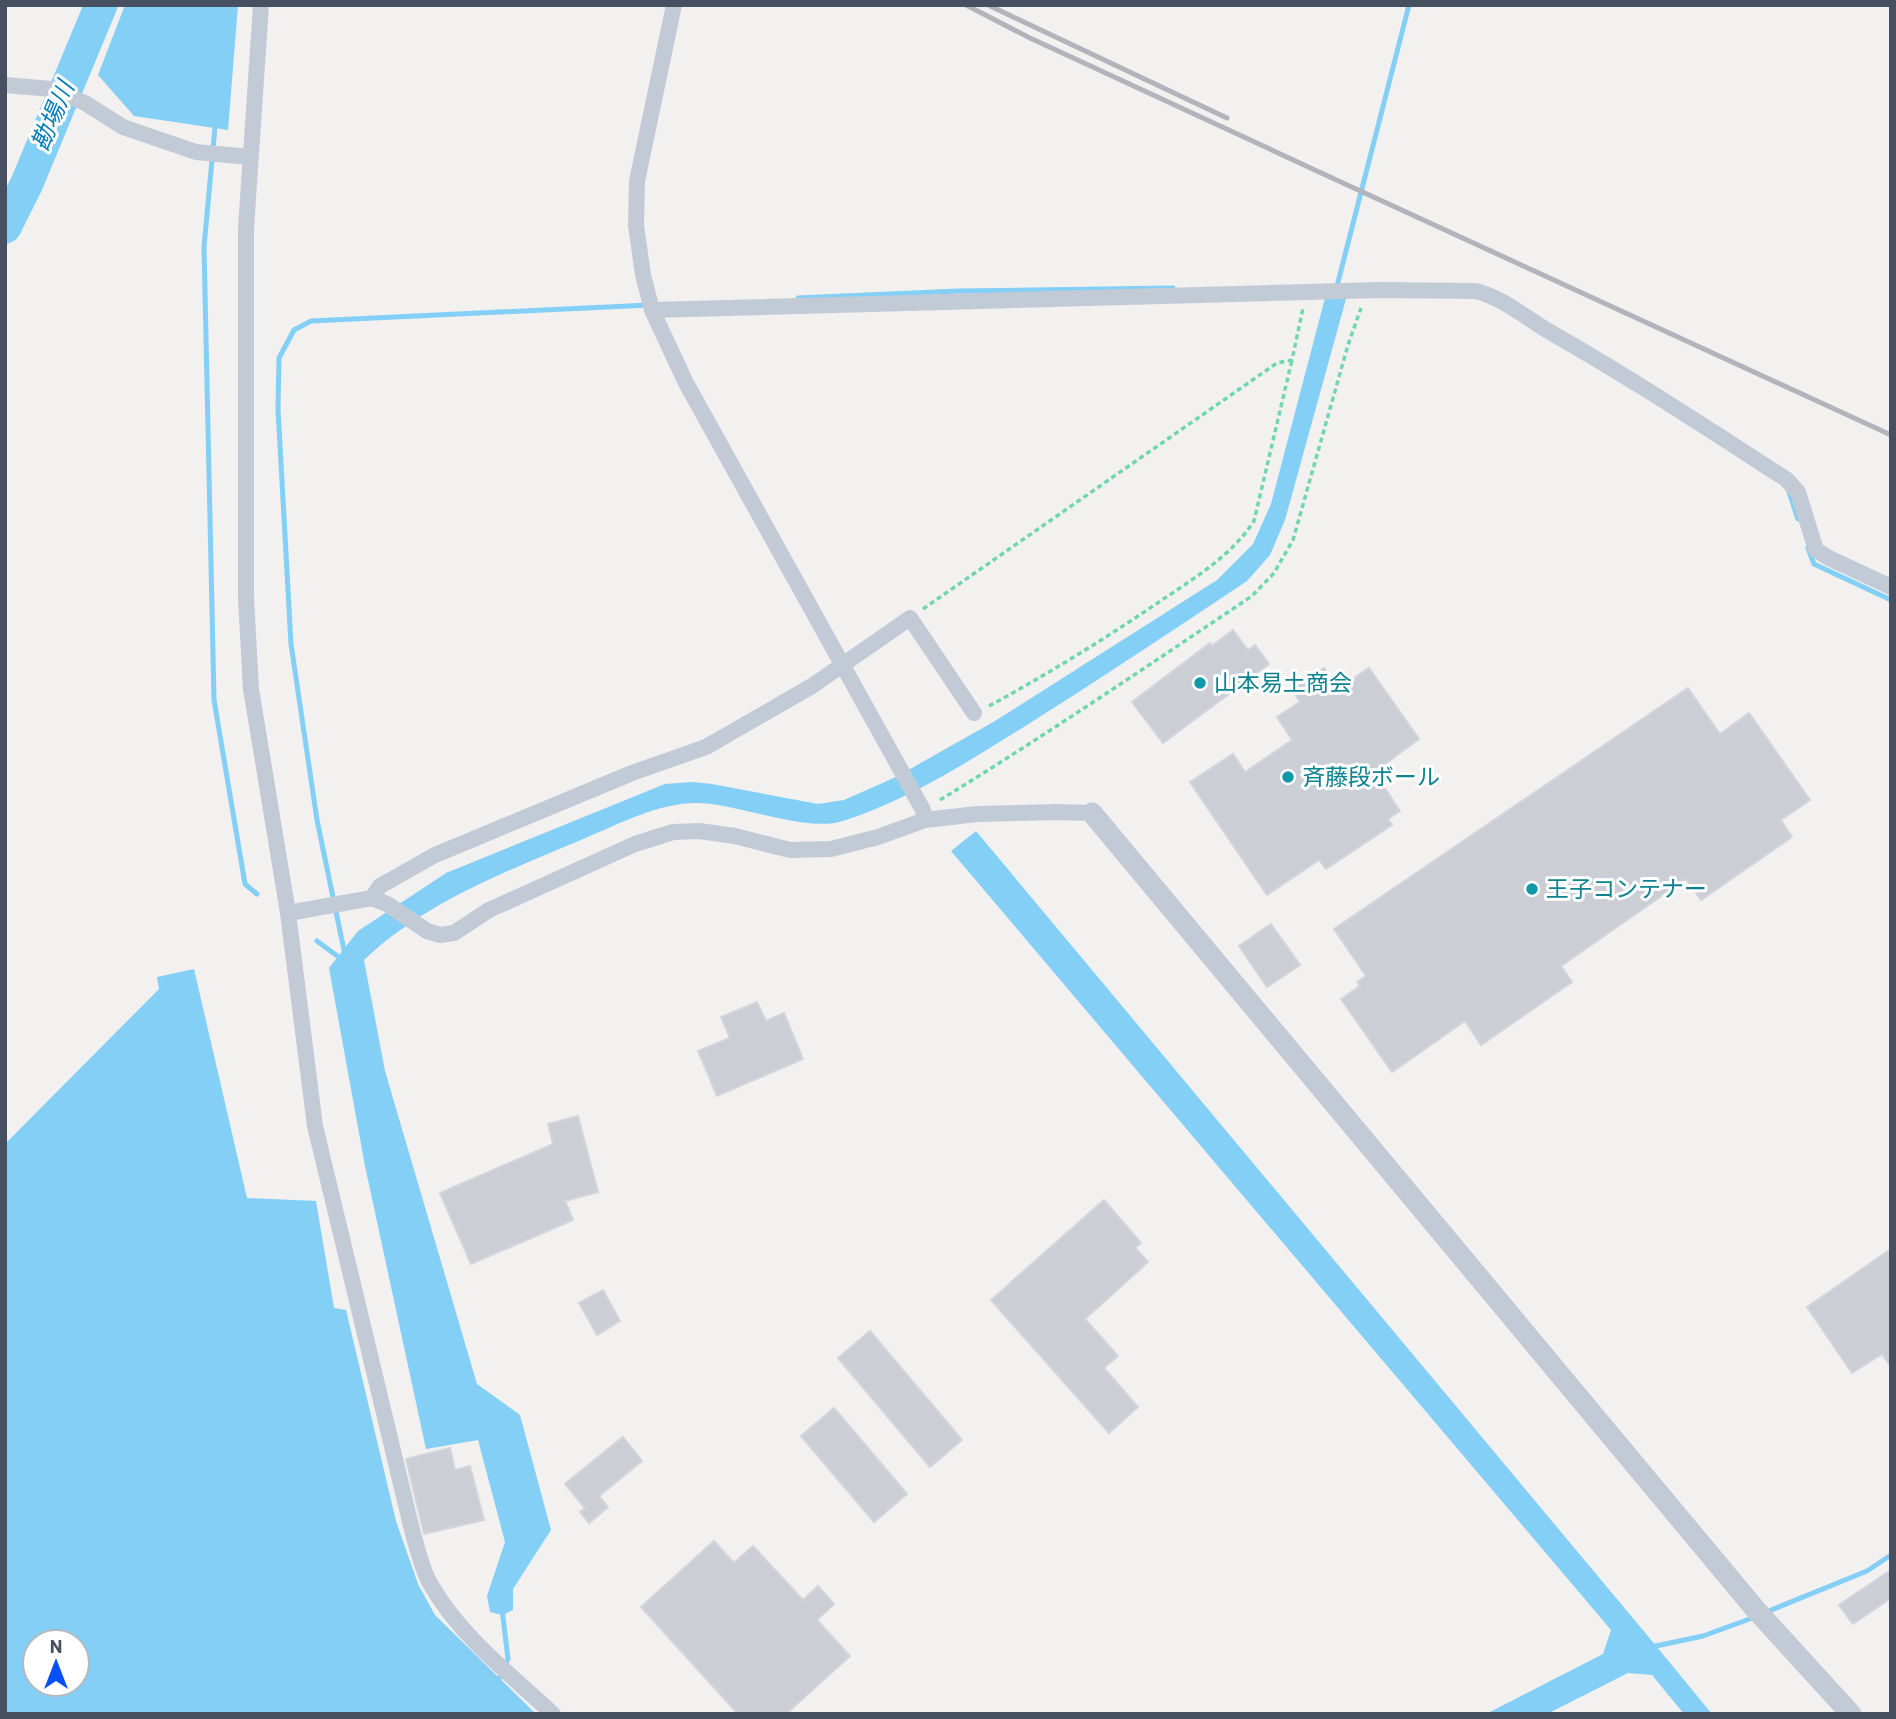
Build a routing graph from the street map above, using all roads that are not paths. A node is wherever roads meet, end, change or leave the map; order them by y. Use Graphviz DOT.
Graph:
graph roads {
  1 [pos="261,5"];
  2 [pos="674,5"];
  3 [pos="5,85"];
  4 [pos="250,157"];
  5 [pos="652,310"];
  6 [pos="1891,587"];
  7 [pos="843,663"];
  8 [pos="974,713"];
  9 [pos="921,809"];
  10 [pos="1092,813"];
  11 [pos="380,901"];
  12 [pos="288,913"];
  13 [pos="553,1714"];
  14 [pos="1851,1714"];
  1 -- 4 [label="street"];
  2 -- 5 [label="street"];
  3 -- 4 [label="street"];
  4 -- 12 [label="street"];
  5 -- 6 [label="street"];
  5 -- 7 [label="street"];
  7 -- 8 [label="street"];
  7 -- 9 [label="street"];
  7 -- 11 [label="street"];
  9 -- 10 [label="street"];
  9 -- 11 [label="street"];
  10 -- 14 [label="street"];
  11 -- 12 [label="street"];
  12 -- 13 [label="street"];
}
